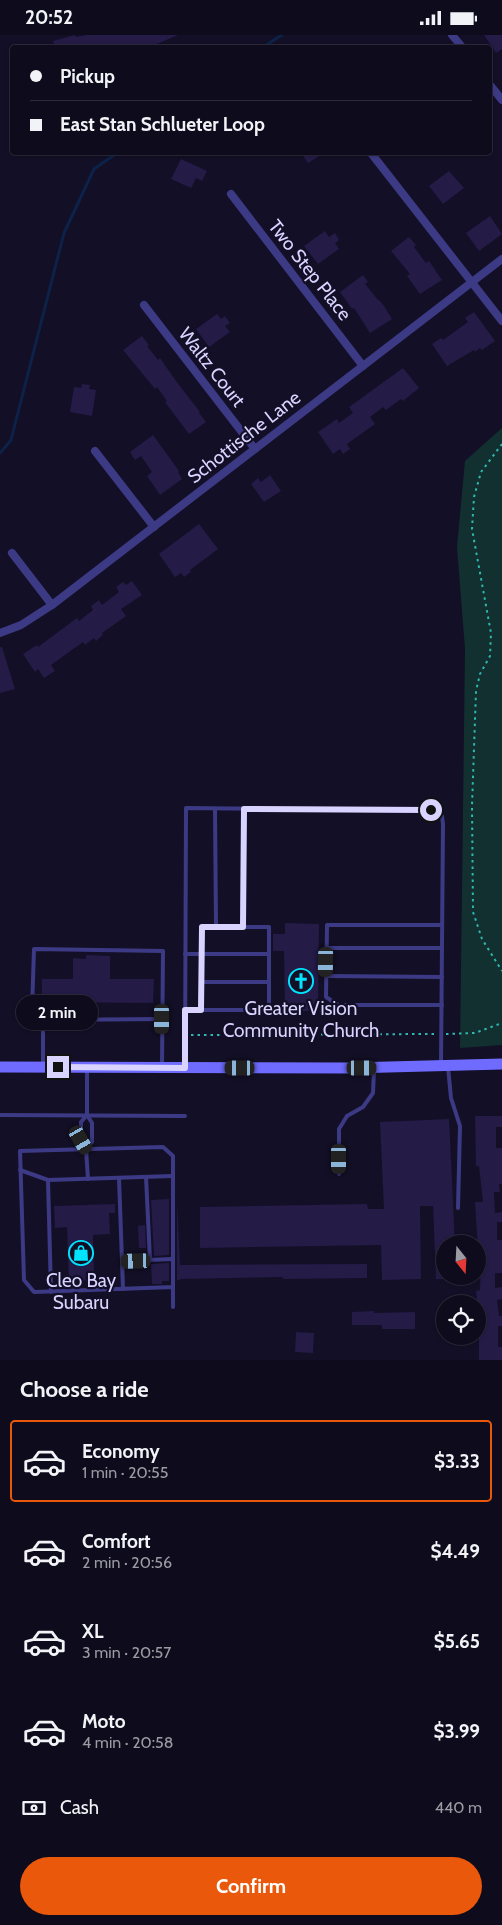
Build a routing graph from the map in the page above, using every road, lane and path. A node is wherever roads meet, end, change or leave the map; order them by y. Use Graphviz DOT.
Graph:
graph roads {
  1 [pos="452,35"];
  2 [pos="460,45"];
  3 [pos="492,88"];
  4 [pos="502,100"];
  5 [pos="372,155"];
  6 [pos="231,194"];
  7 [pos="502,259"];
  8 [pos="471,283"];
  9 [pos="144,305"];
  10 [pos="502,321"];
  11 [pos="363,366"];
  12 [pos="502,444"];
  13 [pos="255,449"];
  14 [pos="95,451"];
  15 [pos="154,527"];
  16 [pos="12,553"];
  17 [pos="52,605"];
  18 [pos="0,633"];
  19 [pos="215,809"];
  20 [pos="244,809"];
  21 [pos="442,925"];
  22 [pos="216,927"];
  23 [pos="243,927"];
  24 [pos="326,947"];
  25 [pos="442,948"];
  26 [pos="185,954"];
  27 [pos="201,954"];
  28 [pos="269,954"];
  29 [pos="502,971"];
  30 [pos="326,976"];
  31 [pos="442,977"];
  32 [pos="201,982"];
  33 [pos="269,982"];
  34 [pos="442,1005"];
  35 [pos="185,1010"];
  36 [pos="201,1010"];
  37 [pos="162,1019"];
  38 [pos="42,1020"];
  39 [pos="502,1023"];
  40 [pos="441,1034"];
  41 [pos="185,1035"];
  42 [pos="502,1065"];
  43 [pos="0,1067"];
  44 [pos="43,1067"];
  45 [pos="445,1067"];
  46 [pos="87,1068"];
  47 [pos="162,1068"];
  48 [pos="185,1068"];
  49 [pos="374,1068"];
  50 [pos="0,1115"];
  51 [pos="87,1115"];
  52 [pos="185,1115"];
  53 [pos="86,1149"];
  54 [pos="20,1170"];
  55 [pos="339,1175"];
  56 [pos="173,1176"];
  57 [pos="146,1177"];
  58 [pos="119,1178"];
  59 [pos="88,1179"];
  60 [pos="48,1180"];
  61 [pos="458,1208"];
  62 [pos="173,1259"];
  63 [pos="150,1260"];
  64 [pos="122,1261"];
  65 [pos="173,1287"];
  66 [pos="123,1289"];
  67 [pos="51,1292"];
  68 [pos="173,1307"];
  1 -- 2 [label="street"];
  3 -- 4 [label="street"];
  5 -- 8 [label="street"];
  6 -- 11 [label="street, Two Step Place"];
  7 -- 8 [label="street, Schottische Lane"];
  8 -- 10 [label="street"];
  8 -- 11 [label="street, Schottische Lane"];
  9 -- 13 [label="street, Waltz Court"];
  11 -- 13 [label="street, Schottische Lane"];
  12 -- 29 [label="path"];
  13 -- 15 [label="street, Schottische Lane"];
  14 -- 15 [label="street"];
  15 -- 17 [label="street, Schottische Lane"];
  16 -- 17 [label="street"];
  17 -- 18 [label="street, Schottische Lane"];
  19 -- 20 [label="lane"];
  19 -- 22 [label="lane"];
  19 -- 26 [label="lane"];
  20 -- 21 [label="lane"];
  20 -- 23 [label="lane"];
  21 -- 24 [label="lane"];
  21 -- 25 [label="lane"];
  22 -- 23 [label="lane"];
  22 -- 27 [label="lane"];
  23 -- 28 [label="lane"];
  24 -- 25 [label="lane"];
  24 -- 30 [label="lane"];
  25 -- 31 [label="lane"];
  26 -- 27 [label="lane"];
  26 -- 35 [label="lane"];
  27 -- 28 [label="lane"];
  27 -- 32 [label="lane"];
  28 -- 33 [label="lane"];
  30 -- 31 [label="lane"];
  30 -- 34 [label="lane"];
  31 -- 34 [label="lane"];
  32 -- 33 [label="lane"];
  32 -- 36 [label="lane"];
  33 -- 36 [label="lane"];
  34 -- 40 [label="lane"];
  35 -- 36 [label="lane"];
  35 -- 41 [label="lane"];
  37 -- 38 [label="lane"];
  37 -- 38 [label="lane"];
  37 -- 47 [label="lane"];
  38 -- 44 [label="lane"];
  39 -- 40 [label="path"];
  40 -- 41 [label="path"];
  40 -- 45 [label="lane"];
  41 -- 48 [label="lane"];
  42 -- 45 [label="main road"];
  43 -- 44 [label="main road"];
  44 -- 46 [label="main road"];
  45 -- 49 [label="main road"];
  45 -- 61 [label="lane"];
  46 -- 47 [label="main road"];
  46 -- 51 [label="lane"];
  47 -- 48 [label="main road"];
  48 -- 49 [label="main road"];
  49 -- 55 [label="lane"];
  50 -- 51 [label="lane"];
  51 -- 52 [label="lane"];
  51 -- 53 [label="lane"];
  51 -- 53 [label="lane"];
  53 -- 54 [label="lane"];
  53 -- 56 [label="lane"];
  53 -- 59 [label="lane"];
  54 -- 60 [label="lane"];
  54 -- 67 [label="lane"];
  56 -- 57 [label="lane"];
  56 -- 62 [label="lane"];
  57 -- 58 [label="lane"];
  57 -- 63 [label="lane"];
  58 -- 59 [label="lane"];
  58 -- 64 [label="lane"];
  59 -- 60 [label="lane"];
  60 -- 67 [label="lane"];
  62 -- 63 [label="lane"];
  62 -- 65 [label="lane"];
  63 -- 64 [label="lane"];
  64 -- 66 [label="lane"];
  65 -- 66 [label="lane"];
  65 -- 68 [label="lane"];
  66 -- 67 [label="lane"];
}
